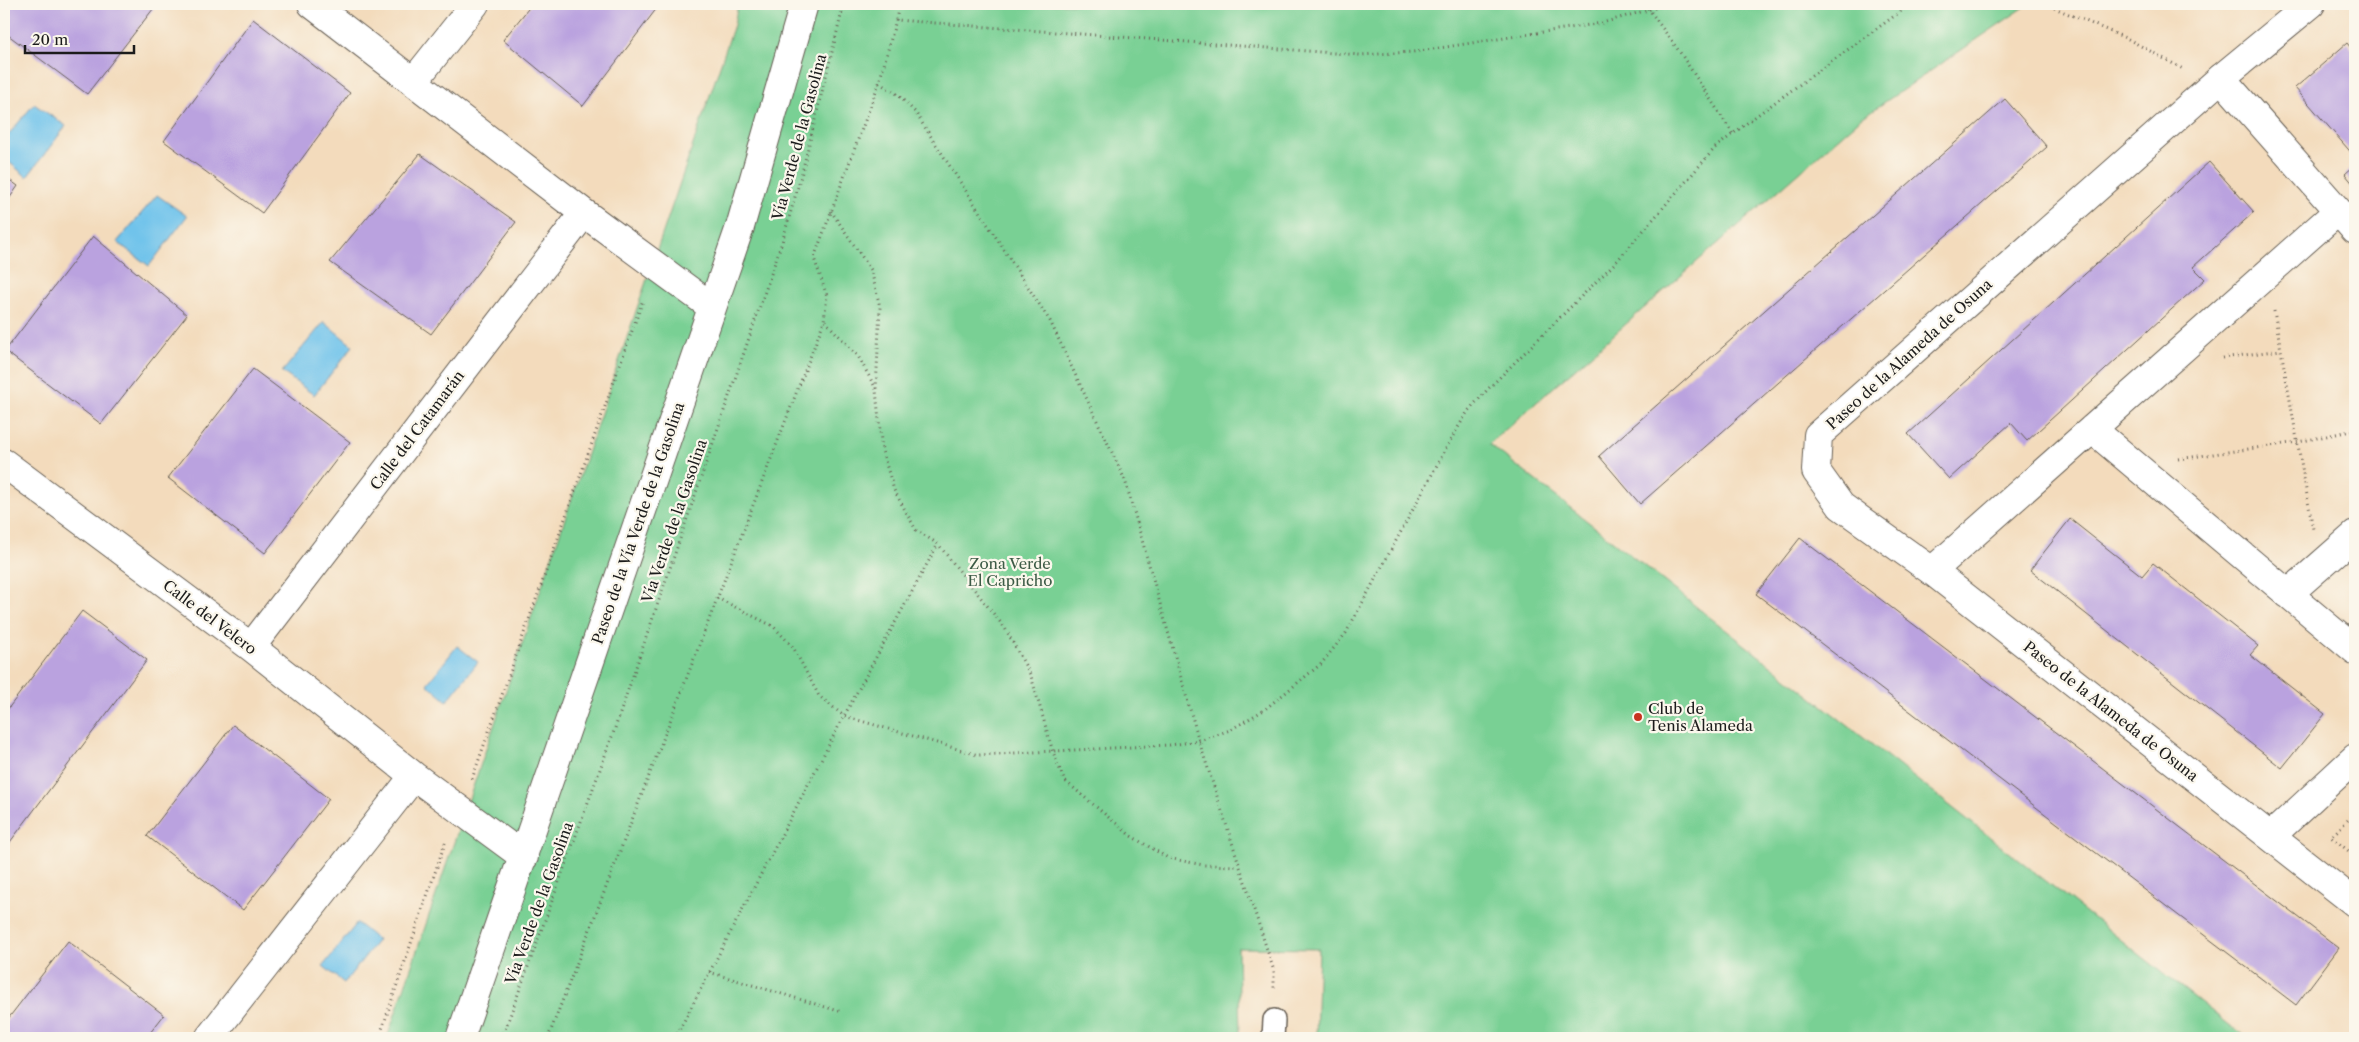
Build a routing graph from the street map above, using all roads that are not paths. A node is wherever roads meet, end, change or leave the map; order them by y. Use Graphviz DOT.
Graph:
graph roads {
  1 [pos="312,4"];
  2 [pos="475,4"];
  3 [pos="804,4"];
  4 [pos="2311,4"];
  5 [pos="414,81"];
  6 [pos="2216,82"];
  7 [pos="584,214"];
  8 [pos="2347,220"];
  9 [pos="712,307"];
  10 [pos="2092,429"];
  11 [pos="4,463"];
  12 [pos="2355,535"];
  13 [pos="1932,571"];
  14 [pos="2288,594"];
  15 [pos="251,647"];
  16 [pos="2355,650"];
  17 [pos="2355,758"];
  18 [pos="414,776"];
  19 [pos="2271,836"];
  20 [pos="524,856"];
  21 [pos="2355,903"];
  22 [pos="210,1038"];
  23 [pos="460,1038"];
  1 -- 5 [label="street"];
  2 -- 5 [label="street"];
  3 -- 9 [label="street, Paseo de la Vía Verde de la Gasolina"];
  4 -- 6 [label="street, Paseo de la Alameda de Osuna"];
  5 -- 7 [label="street"];
  6 -- 8 [label="street"];
  6 -- 13 [label="street, Paseo de la Alameda de Osuna"];
  7 -- 9 [label="street"];
  7 -- 15 [label="street, Calle del Catamarán"];
  8 -- 10 [label="street"];
  9 -- 20 [label="street, Paseo de la Vía Verde de la Gasolina"];
  10 -- 13 [label="street"];
  10 -- 14 [label="street"];
  11 -- 15 [label="street, Calle del Velero"];
  12 -- 14 [label="street"];
  13 -- 19 [label="street, Paseo de la Alameda de Osuna"];
  14 -- 16 [label="street"];
  15 -- 18 [label="street, Calle del Velero"];
  17 -- 19 [label="street"];
  18 -- 20 [label="street, Calle del Velero"];
  18 -- 22 [label="street"];
  19 -- 21 [label="street, Paseo de la Alameda de Osuna"];
  20 -- 23 [label="street, Paseo de la Vía Verde de la Gasolina"];
}
